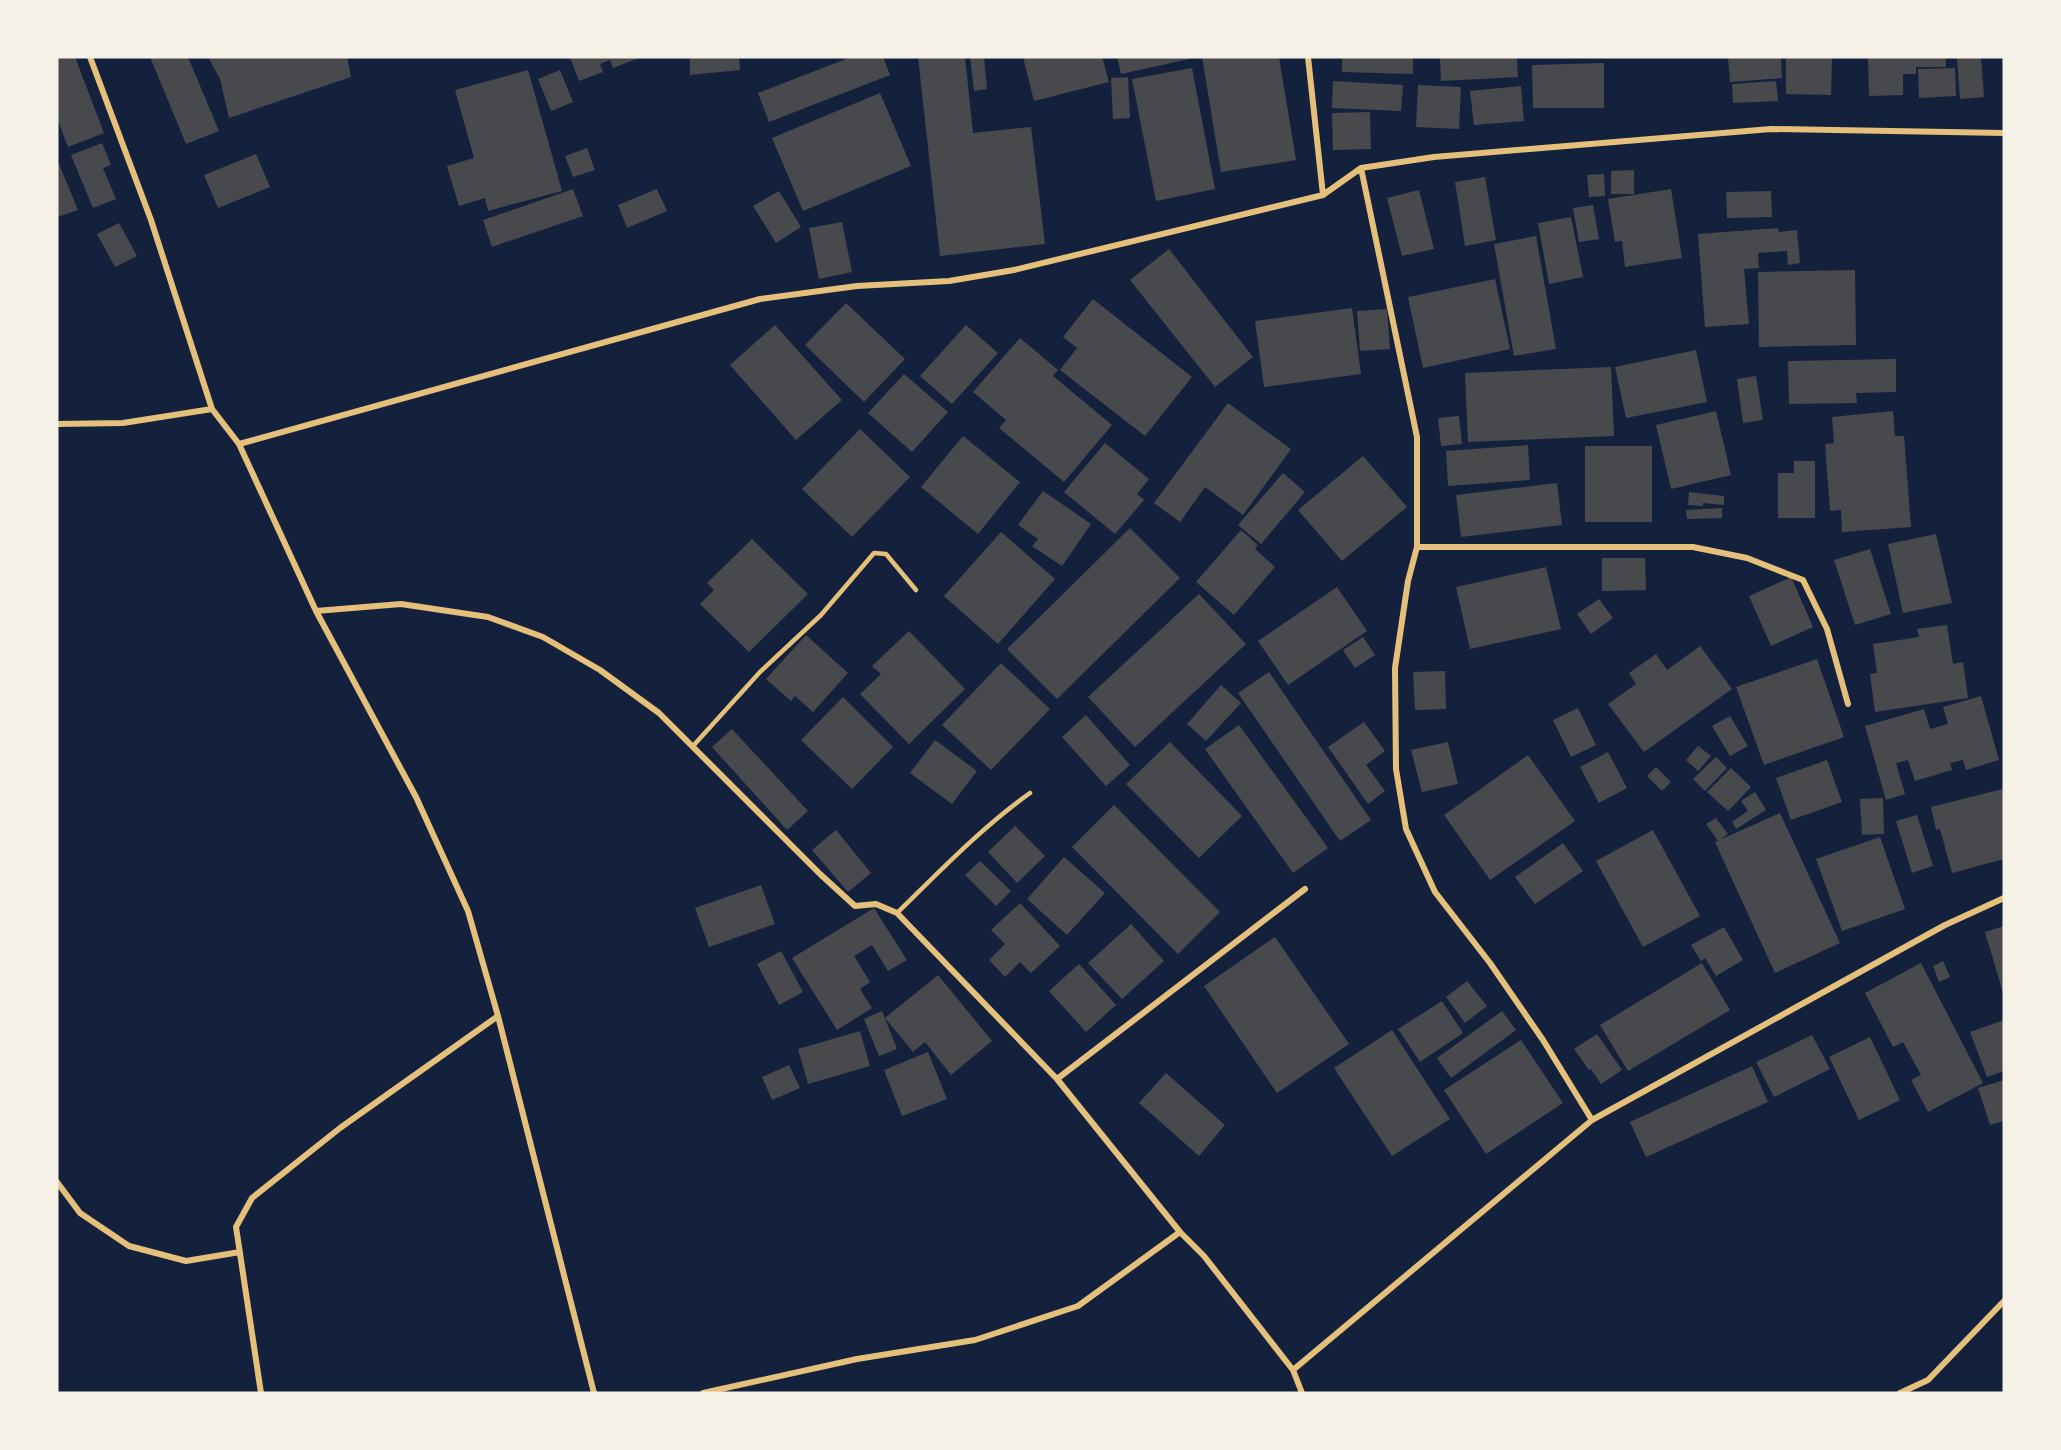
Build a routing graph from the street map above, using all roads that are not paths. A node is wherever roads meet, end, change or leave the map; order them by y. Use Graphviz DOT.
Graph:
graph roads {
  1 [pos="90,57"];
  2 [pos="1308,57"];
  3 [pos="2004,133"];
  4 [pos="1361,168"];
  5 [pos="1323,195"];
  6 [pos="212,409"];
  7 [pos="57,424"];
  8 [pos="239,444"];
  9 [pos="1417,547"];
  10 [pos="916,590"];
  11 [pos="316,611"];
  12 [pos="1848,704"];
  13 [pos="693,746"];
  14 [pos="1030,793"];
  15 [pos="1305,889"];
  16 [pos="2004,898"];
  17 [pos="897,913"];
  18 [pos="498,1016"];
  19 [pos="1057,1079"];
  20 [pos="1592,1120"];
  21 [pos="57,1182"];
  22 [pos="1180,1232"];
  23 [pos="240,1252"];
  24 [pos="2004,1301"];
  25 [pos="1293,1370"];
  26 [pos="261,1393"];
  27 [pos="594,1393"];
  28 [pos="703,1393"];
  29 [pos="1302,1393"];
  30 [pos="1900,1393"];
  1 -- 6 [label="street"];
  2 -- 5 [label="street"];
  3 -- 4 [label="street"];
  4 -- 5 [label="street"];
  4 -- 9 [label="street"];
  5 -- 8 [label="street"];
  6 -- 7 [label="street"];
  6 -- 8 [label="street"];
  8 -- 11 [label="street"];
  9 -- 12 [label="street"];
  9 -- 20 [label="street"];
  10 -- 13 [label="lane"];
  11 -- 13 [label="street"];
  11 -- 18 [label="street"];
  13 -- 17 [label="street"];
  14 -- 17 [label="lane"];
  15 -- 19 [label="street"];
  16 -- 20 [label="street"];
  17 -- 19 [label="street"];
  18 -- 23 [label="street"];
  18 -- 27 [label="street"];
  19 -- 22 [label="street"];
  20 -- 25 [label="street"];
  21 -- 23 [label="street"];
  22 -- 25 [label="street"];
  22 -- 28 [label="street"];
  23 -- 26 [label="street"];
  24 -- 30 [label="street"];
  25 -- 29 [label="street"];
}
